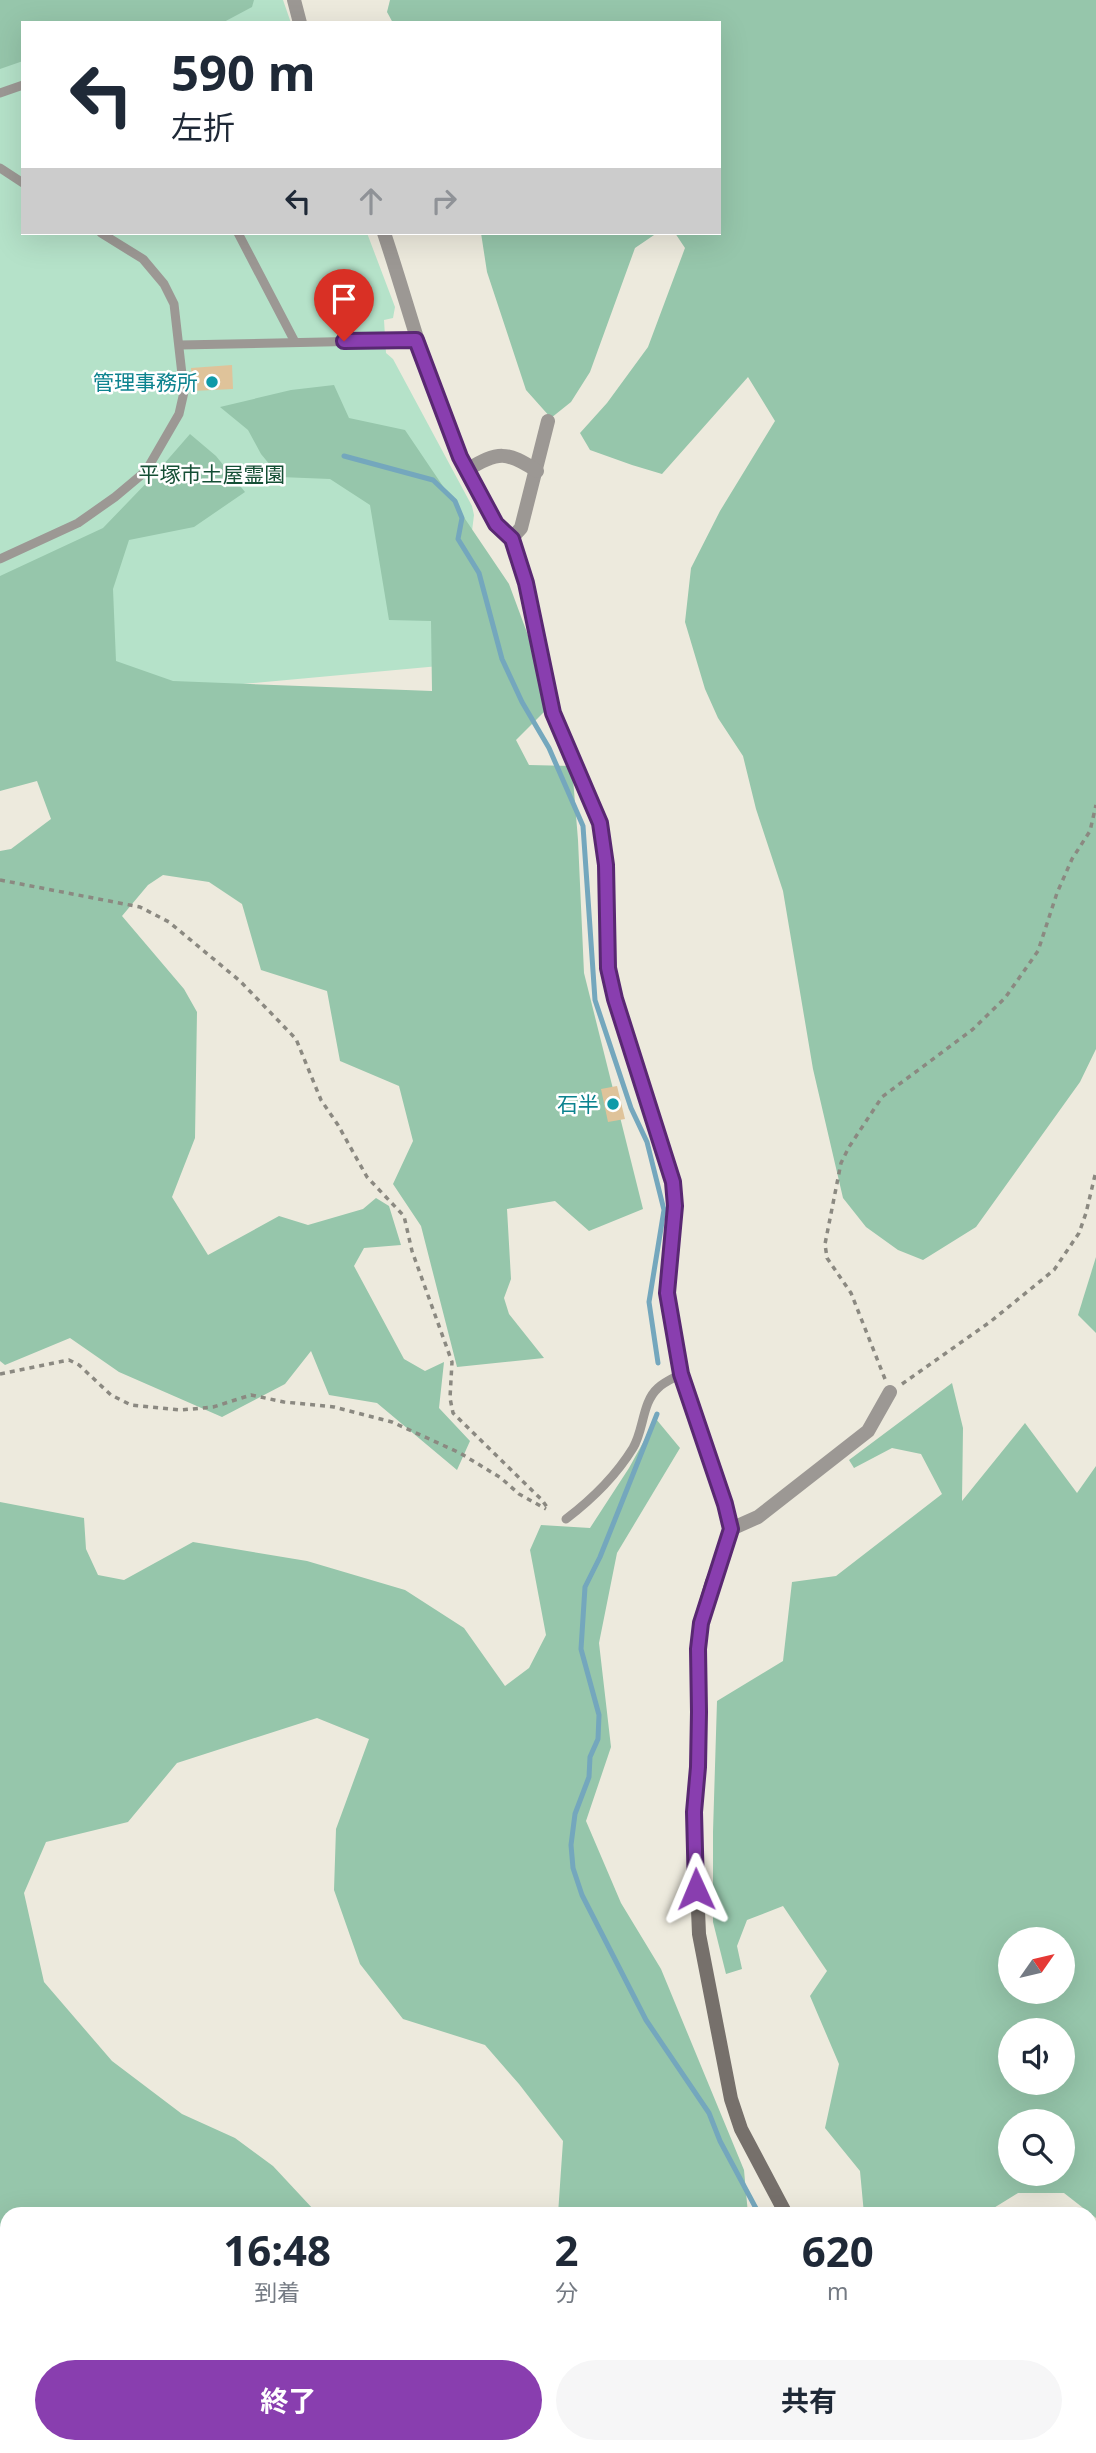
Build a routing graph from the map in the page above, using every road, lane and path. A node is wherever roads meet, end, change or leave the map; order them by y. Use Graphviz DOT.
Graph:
graph roads {
  1 [pos="294,0"];
  2 [pos="299,21"];
  3 [pos="21,86"];
  4 [pos="0,93"];
  5 [pos="0,168"];
  6 [pos="21,182"];
  7 [pos="104,235"];
  8 [pos="239,235"];
  9 [pos="385,235"];
  10 [pos="416,340"];
  11 [pos="295,342"];
  12 [pos="180,345"];
  13 [pos="548,421"];
  14 [pos="467,470"];
  15 [pos="537,471"];
  16 [pos="512,539"];
  17 [pos="0,559"];
  18 [pos="1096,805"];
  19 [pos="0,880"];
  20 [pos="1096,1171"];
  21 [pos="0,1374"];
  22 [pos="681,1374"];
  23 [pos="890,1392"];
  24 [pos="549,1510"];
  25 [pos="566,1518"];
  26 [pos="731,1529"];
  27 [pos="782,2207"];
  1 -- 2 [label="street"];
  3 -- 4 [label="lane"];
  5 -- 6 [label="lane"];
  7 -- 12 [label="lane"];
  8 -- 11 [label="lane"];
  9 -- 10 [label="street"];
  10 -- 11 [label="lane"];
  10 -- 14 [label="street"];
  11 -- 12 [label="lane"];
  12 -- 17 [label="lane"];
  13 -- 15 [label="street"];
  14 -- 15 [label="street"];
  14 -- 16 [label="street"];
  15 -- 16 [label="street"];
  16 -- 22 [label="street"];
  18 -- 23 [label="path"];
  19 -- 24 [label="path"];
  20 -- 23 [label="path"];
  21 -- 24 [label="path"];
  22 -- 25 [label="lane"];
  22 -- 26 [label="street"];
  23 -- 26 [label="street"];
  24 -- 25 [label="path"];
  26 -- 27 [label="street"];
}
